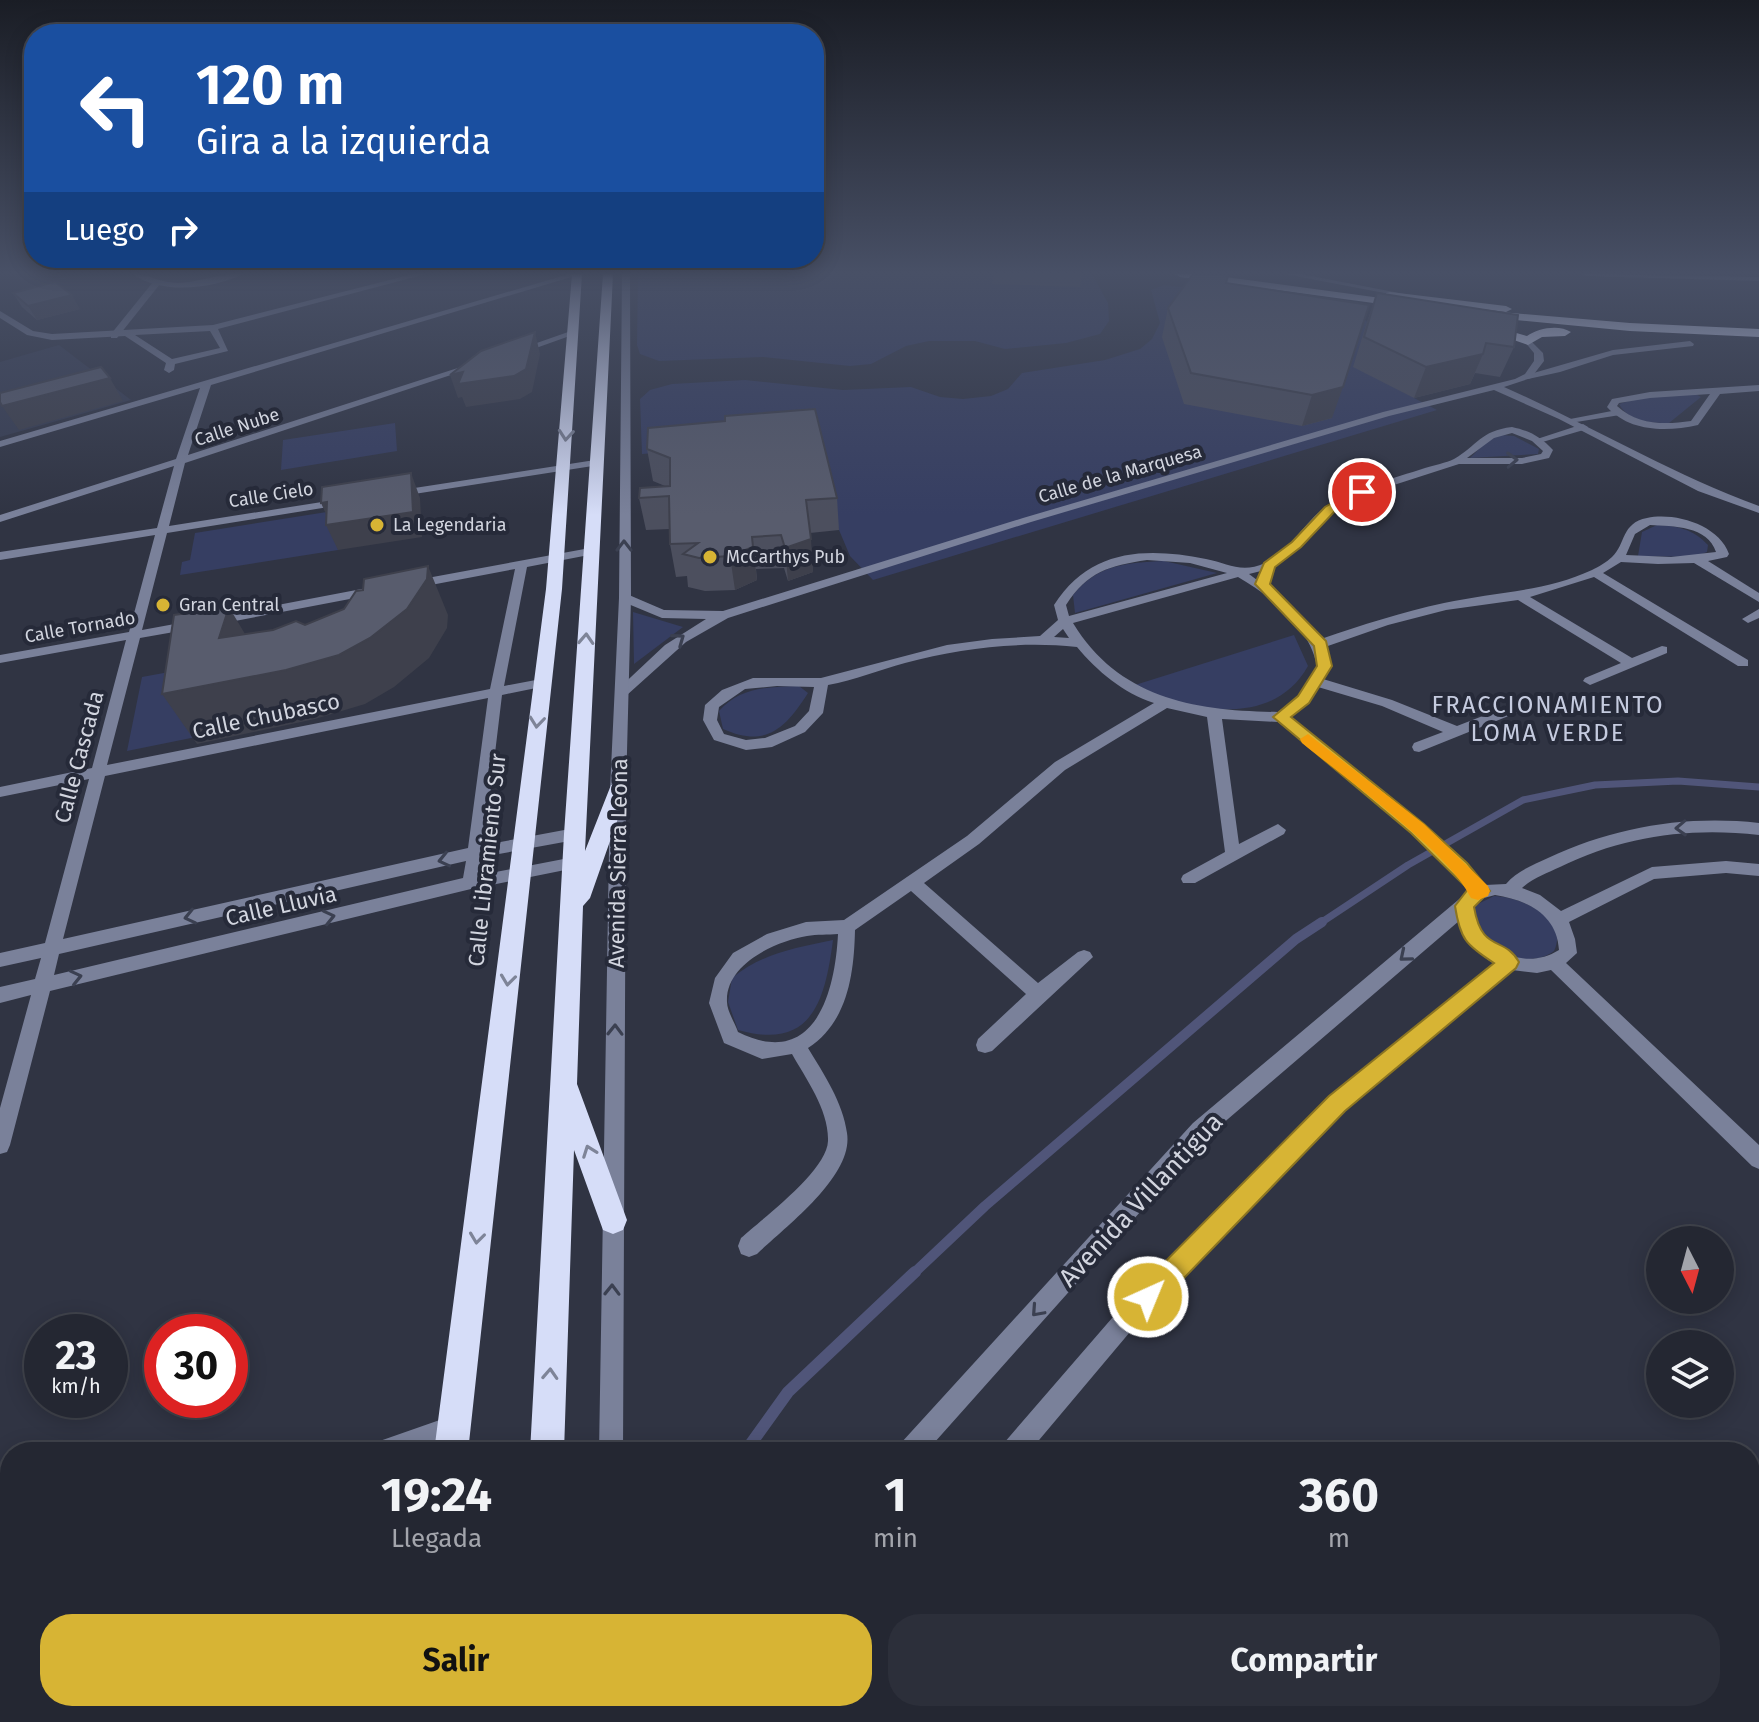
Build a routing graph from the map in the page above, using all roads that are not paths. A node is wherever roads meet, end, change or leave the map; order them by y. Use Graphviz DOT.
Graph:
graph roads {
  1 [pos="153,354"];
  2 [pos="208,354"];
  3 [pos="302,354"];
  4 [pos="572,354"];
  5 [pos="610,354"];
  6 [pos="617,354"];
  7 [pos="1538,354"];
  8 [pos="1609,354"];
  9 [pos="478,365"];
  10 [pos="1523,378"];
  11 [pos="207,382"];
  12 [pos="1495,387"];
  13 [pos="1759,388"];
  14 [pos="1716,392"];
  15 [pos="1617,413"];
  16 [pos="1566,418"];
  17 [pos="1583,427"];
  18 [pos="1539,440"];
  19 [pos="0,444"];
  20 [pos="1458,461"];
  21 [pos="180,462"];
  22 [pos="595,463"];
  23 [pos="563,467"];
  24 [pos="379,496"];
  25 [pos="348,501"];
  26 [pos="1759,510"];
  27 [pos="0,519"];
  28 [pos="163,530"];
  29 [pos="590,552"];
  30 [pos="0,556"];
  31 [pos="554,557"];
  32 [pos="1619,558"];
  33 [pos="1698,560"];
  34 [pos="522,563"];
  35 [pos="1269,565"];
  36 [pos="1240,573"];
  37 [pos="1595,573"];
  38 [pos="1262,584"];
  39 [pos="399,587"];
  40 [pos="383,589"];
  41 [pos="1520,596"];
  42 [pos="625,598"];
  43 [pos="1759,598"];
  44 [pos="724,615"];
  45 [pos="1063,622"];
  46 [pos="135,636"];
  47 [pos="1045,638"];
  48 [pos="1081,643"];
  49 [pos="1321,644"];
  50 [pos="1662,650"];
  51 [pos="0,659"];
  52 [pos="1630,662"];
  53 [pos="1743,663"];
  54 [pos="1590,681"];
  55 [pos="822,682"];
  56 [pos="1317,682"];
  57 [pos="541,683"];
  58 [pos="496,691"];
  59 [pos="622,692"];
  60 [pos="1163,704"];
  61 [pos="1511,710"];
  62 [pos="1214,714"];
  63 [pos="1281,717"];
  64 [pos="1455,731"];
  65 [pos="1419,747"];
  66 [pos="98,773"];
  67 [pos="618,790"];
  68 [pos="0,792"];
  69 [pos="1759,829"];
  70 [pos="1278,830"];
  71 [pos="575,834"];
  72 [pos="525,842"];
  73 [pos="474,853"];
  74 [pos="1233,855"];
  75 [pos="574,863"];
  76 [pos="1759,870"];
  77 [pos="521,873"];
  78 [pos="1189,879"];
  79 [pos="911,881"];
  80 [pos="471,883"];
  81 [pos="1511,890"];
  82 [pos="1481,891"];
  83 [pos="1465,906"];
  84 [pos="572,918"];
  85 [pos="1560,919"];
  86 [pos="847,927"];
  87 [pos="50,948"];
  88 [pos="1084,957"];
  89 [pos="0,960"];
  90 [pos="1509,962"];
  91 [pos="1556,964"];
  92 [pos="39,986"];
  93 [pos="1038,994"];
  94 [pos="0,995"];
  95 [pos="985,1045"];
  96 [pos="797,1046"];
  97 [pos="564,1083"];
  98 [pos="0,1145"];
  99 [pos="1759,1159"];
  100 [pos="613,1220"];
  101 [pos="749,1246"];
  102 [pos="454,1427"];
  103 [pos="411,1442"];
  104 [pos="452,1442"];
  105 [pos="547,1442"];
  106 [pos="611,1442"];
  107 [pos="919,1442"];
  108 [pos="1022,1442"];
  1 -- 2 [label="street"];
  3 -- 11 [label="street"];
  4 -- 23 [label="highway, Calle Libramiento Sur, one-way"];
  5 -- 22 [label="highway"];
  42 -- 6 [label="street, Avenida Sierra Leona, one-way"];
  7 -- 10 [label="street"];
  8 -- 10 [label="street, Calle de la Marquesa"];
  9 -- 21 [label="street, Calle Nube"];
  10 -- 12 [label="street, Calle de la Marquesa"];
  10 -- 16 [label="street"];
  11 -- 19 [label="street"];
  11 -- 21 [label="street, Calle Cascada"];
  12 -- 16 [label="street"];
  12 -- 44 [label="street, Calle de la Marquesa"];
  13 -- 14 [label="street"];
  14 -- 15 [label="street"];
  14 -- 15 [label="street"];
  15 -- 16 [label="street"];
  16 -- 17 [label="street"];
  17 -- 18 [label="street"];
  17 -- 26 [label="street"];
  18 -- 20 [label="street"];
  20 -- 18 [label="street, one-way"];
  20 -- 35 [label="street"];
  21 -- 27 [label="street, Calle Nube"];
  21 -- 28 [label="street, Calle Cascada"];
  22 -- 23 [label="street"];
  22 -- 29 [label="highway"];
  23 -- 24 [label="street"];
  23 -- 31 [label="highway, Calle Libramiento Sur"];
  25 -- 28 [label="street, Calle Cielo"];
  28 -- 30 [label="street, Calle Cielo"];
  28 -- 46 [label="street, Calle Cascada"];
  29 -- 31 [label="street"];
  71 -- 29 [label="highway, one-way"];
  31 -- 34 [label="street"];
  31 -- 57 [label="highway, Calle Libramiento Sur"];
  32 -- 33 [label="street"];
  32 -- 33 [label="street"];
  32 -- 37 [label="street"];
  33 -- 43 [label="street"];
  34 -- 39 [label="street"];
  34 -- 58 [label="street"];
  35 -- 36 [label="street"];
  35 -- 38 [label="street"];
  36 -- 38 [label="street"];
  36 -- 45 [label="street"];
  36 -- 45 [label="street"];
  37 -- 41 [label="street"];
  37 -- 53 [label="street"];
  38 -- 49 [label="street"];
  40 -- 46 [label="street, Calle Tornado"];
  41 -- 49 [label="street"];
  41 -- 52 [label="street"];
  42 -- 44 [label="street, Calle de la Marquesa"];
  42 -- 59 [label="street, Avenida Sierra Leona"];
  59 -- 44 [label="street, Calle de la Marquesa, one-way"];
  45 -- 47 [label="street"];
  45 -- 48 [label="street"];
  46 -- 51 [label="street, Calle Tornado"];
  46 -- 66 [label="street, Calle Cascada"];
  47 -- 48 [label="street"];
  47 -- 55 [label="street"];
  48 -- 60 [label="street"];
  49 -- 56 [label="street"];
  50 -- 52 [label="street"];
  52 -- 54 [label="street"];
  55 -- 55 [label="street"];
  56 -- 63 [label="street"];
  56 -- 64 [label="street"];
  57 -- 58 [label="street, Calle Chubasco"];
  57 -- 72 [label="highway, Calle Libramiento Sur, one-way"];
  58 -- 66 [label="street, Calle Chubasco"];
  58 -- 73 [label="street"];
  59 -- 67 [label="street, Avenida Sierra Leona"];
  60 -- 62 [label="street"];
  60 -- 79 [label="street"];
  61 -- 64 [label="street"];
  62 -- 63 [label="street"];
  62 -- 74 [label="street"];
  63 -- 82 [label="street"];
  64 -- 65 [label="street"];
  66 -- 68 [label="street, Calle Chubasco"];
  66 -- 87 [label="street, Calle Cascada"];
  67 -- 84 [label="highway"];
  100 -- 67 [label="street, Avenida Sierra Leona, one-way"];
  69 -- 81 [label="street, one-way"];
  70 -- 74 [label="street"];
  71 -- 72 [label="street, Calle Lluvia"];
  71 -- 75 [label="highway"];
  72 -- 73 [label="street, Calle Lluvia"];
  72 -- 77 [label="highway, Calle Libramiento Sur"];
  73 -- 80 [label="street"];
  73 -- 87 [label="street, Calle Lluvia, one-way"];
  74 -- 78 [label="street"];
  75 -- 77 [label="street, Calle Lluvia"];
  75 -- 84 [label="highway"];
  76 -- 85 [label="street"];
  77 -- 80 [label="street, Calle Lluvia"];
  77 -- 102 [label="highway, Calle Libramiento Sur, one-way"];
  79 -- 86 [label="street"];
  79 -- 93 [label="street"];
  92 -- 80 [label="street, Calle Lluvia, one-way"];
  81 -- 82 [label="street"];
  81 -- 85 [label="street"];
  82 -- 83 [label="street"];
  83 -- 90 [label="street"];
  83 -- 107 [label="street, Avenida Villantigua, one-way"];
  84 -- 97 [label="highway"];
  85 -- 91 [label="street"];
  86 -- 96 [label="street"];
  86 -- 96 [label="street"];
  87 -- 89 [label="street, Calle Lluvia"];
  87 -- 92 [label="street, Calle Cascada"];
  88 -- 93 [label="street"];
  90 -- 91 [label="street"];
  90 -- 108 [label="street"];
  91 -- 99 [label="street"];
  92 -- 94 [label="street, Calle Lluvia"];
  92 -- 98 [label="street, Calle Cascada"];
  93 -- 95 [label="street"];
  96 -- 101 [label="street"];
  100 -- 97 [label="highway, one-way"];
  105 -- 97 [label="highway, one-way"];
  106 -- 100 [label="street, Avenida Sierra Leona, one-way"];
  102 -- 103 [label="street"];
  102 -- 104 [label="highway, Calle Libramiento Sur"];
}
